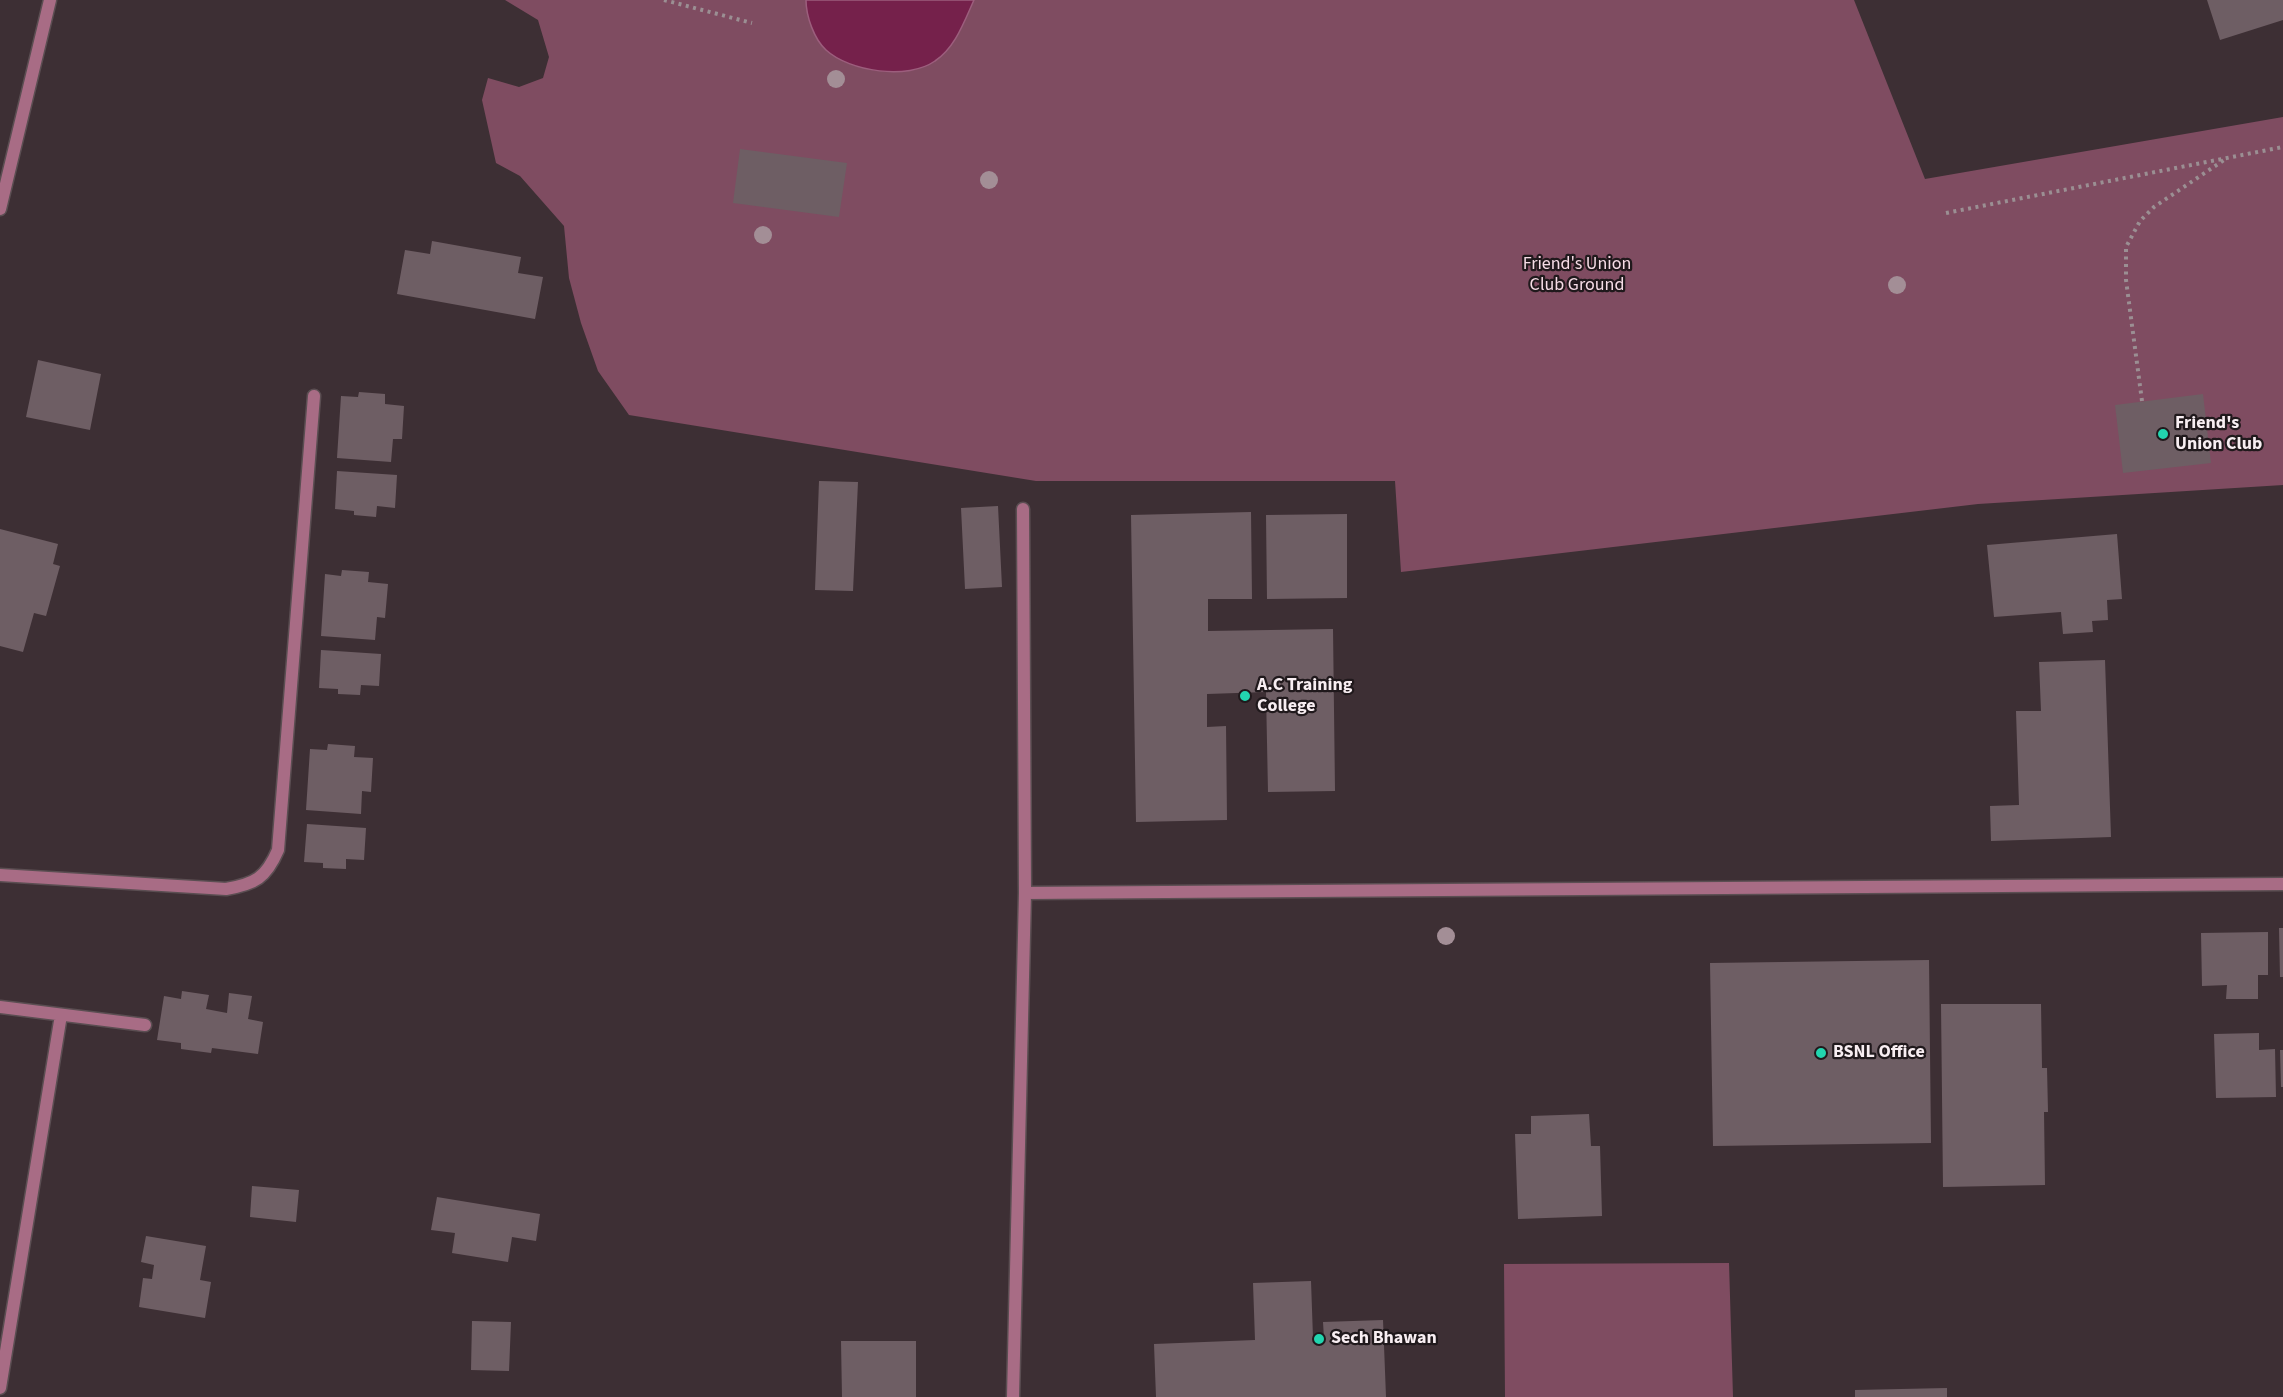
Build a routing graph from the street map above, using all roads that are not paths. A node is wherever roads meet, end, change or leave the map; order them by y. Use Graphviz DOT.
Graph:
graph roads {
  1 [pos="50,0"];
  2 [pos="0,209"];
  3 [pos="314,396"];
  4 [pos="1023,509"];
  5 [pos="0,875"];
  6 [pos="2283,884"];
  7 [pos="1025,893"];
  8 [pos="0,1007"];
  9 [pos="60,1015"];
  10 [pos="145,1025"];
  11 [pos="0,1388"];
  12 [pos="1013,1397"];
  1 -- 2 [label="street"];
  3 -- 5 [label="street"];
  4 -- 7 [label="street"];
  6 -- 7 [label="street"];
  7 -- 12 [label="street"];
  8 -- 9 [label="street"];
  9 -- 10 [label="street"];
  9 -- 11 [label="street"];
}
